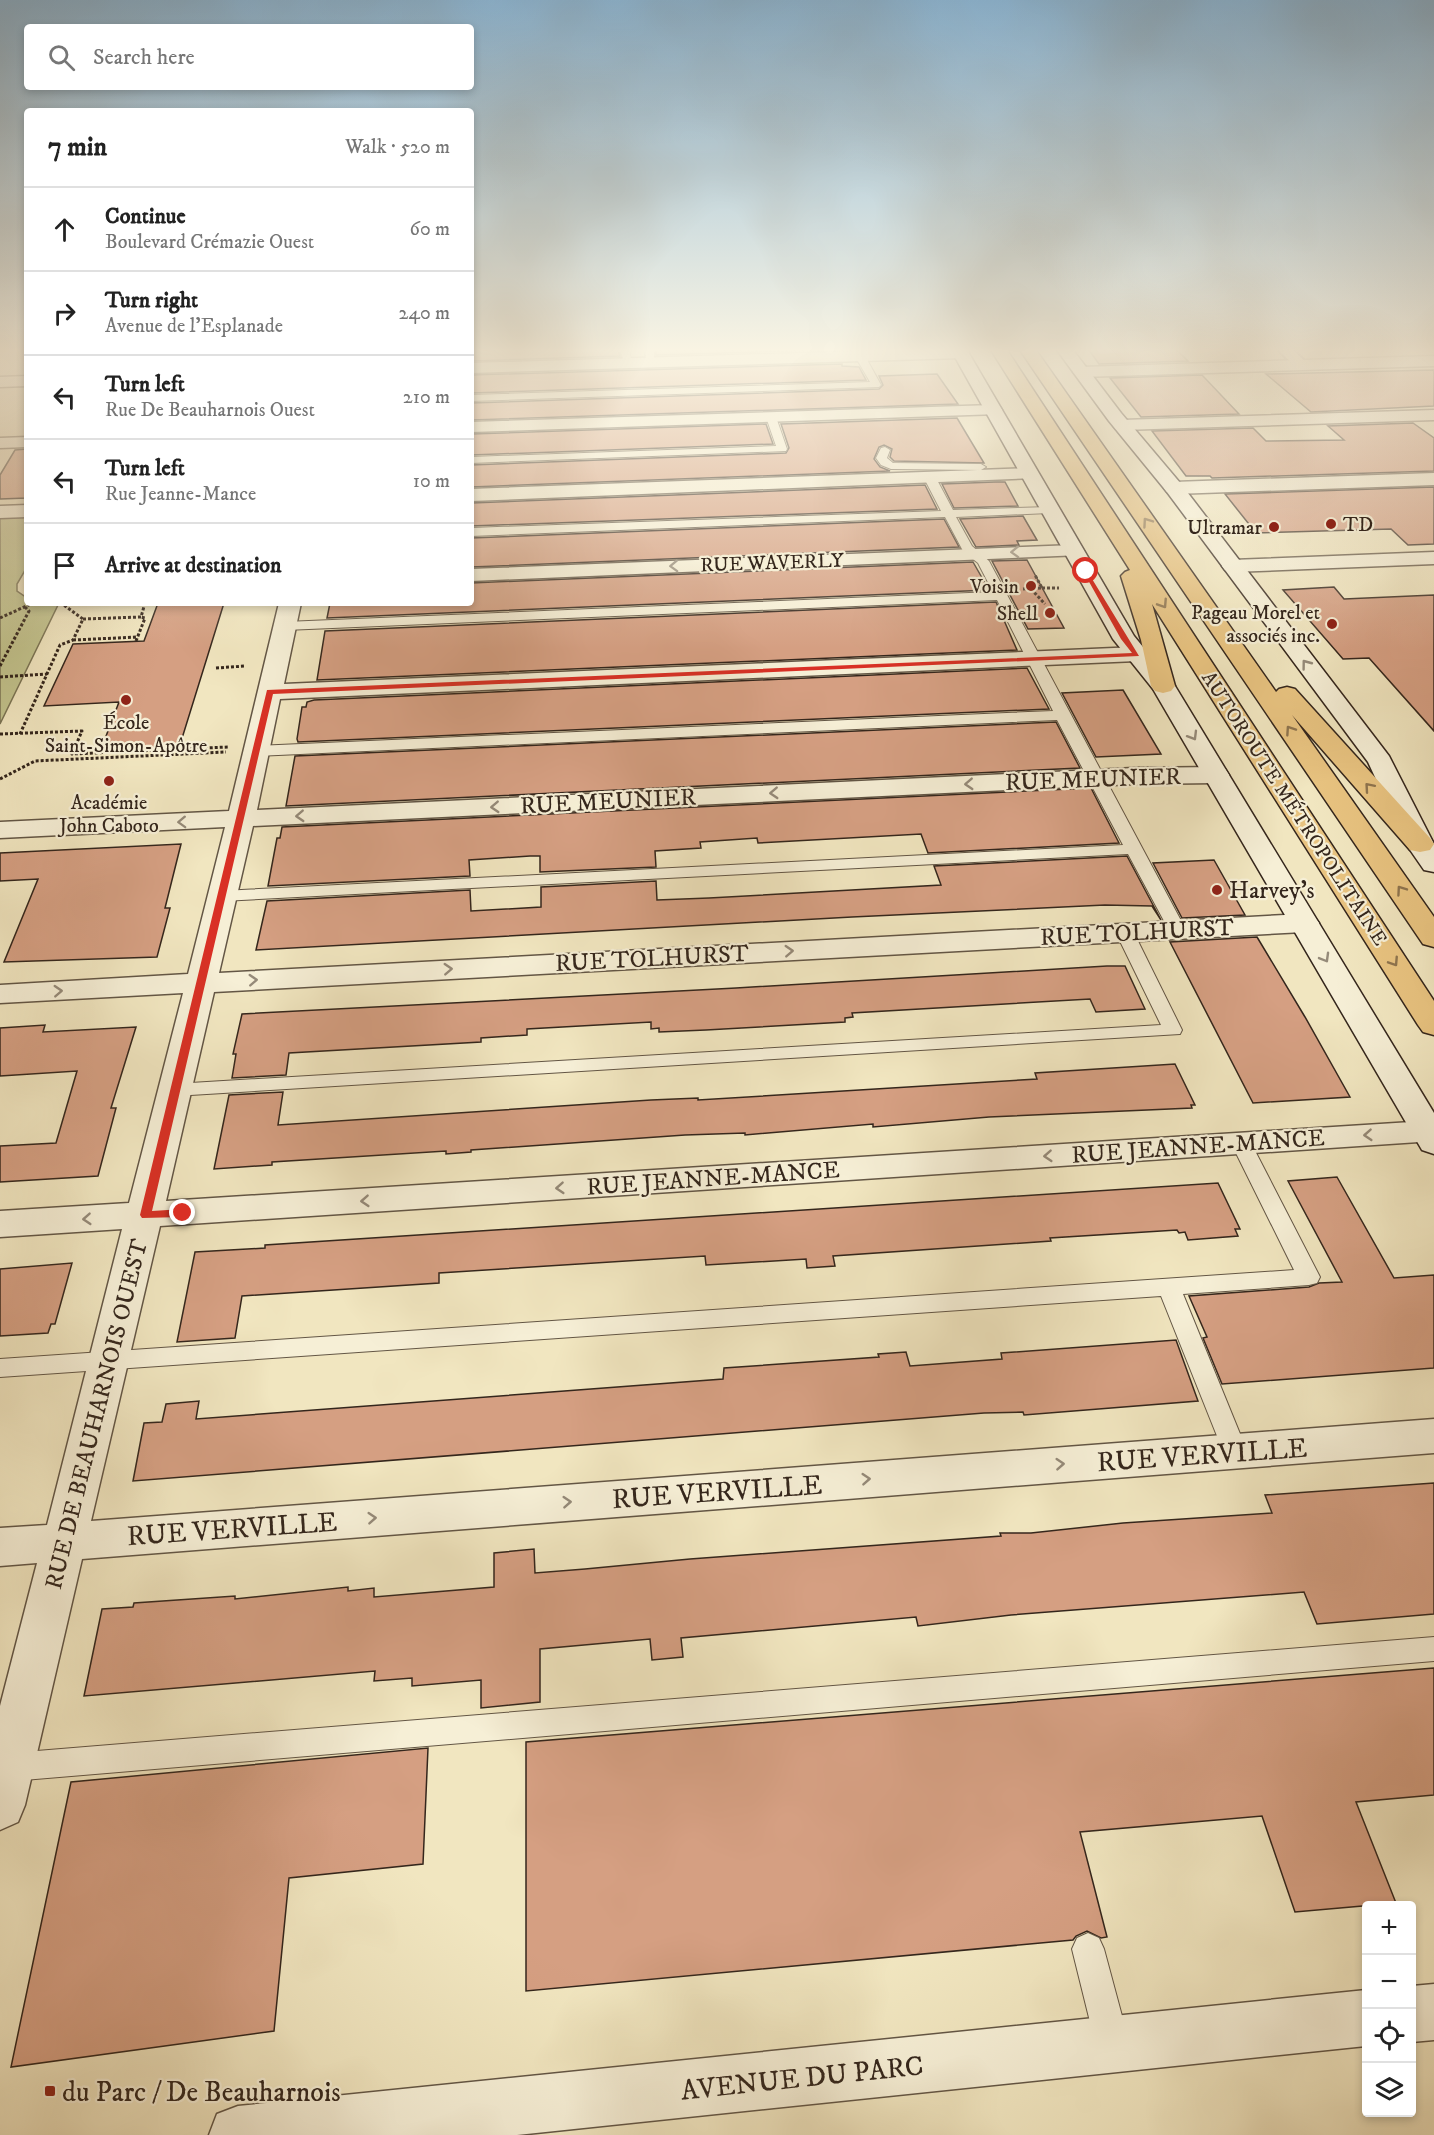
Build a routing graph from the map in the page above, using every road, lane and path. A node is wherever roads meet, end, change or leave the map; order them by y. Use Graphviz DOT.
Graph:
graph roads {
  1 [pos="762,450"];
  2 [pos="885,450"];
  3 [pos="1015,450"];
  4 [pos="1063,450"];
  5 [pos="1097,450"];
  6 [pos="1142,450"];
  7 [pos="474,459"];
  8 [pos="981,466"];
  9 [pos="1029,474"];
  10 [pos="930,478"];
  11 [pos="1434,479"];
  12 [pos="1174,488"];
  13 [pos="474,495"];
  14 [pos="1049,510"];
  15 [pos="24,511"];
  16 [pos="0,512"];
  17 [pos="949,514"];
  18 [pos="474,532"];
  19 [pos="1120,537"];
  20 [pos="1074,550"];
  21 [pos="975,554"];
  22 [pos="1434,558"];
  23 [pos="1434,569"];
  24 [pos="1034,572"];
  25 [pos="1236,572"];
  26 [pos="474,575"];
  27 [pos="1193,587"];
  28 [pos="1042,588"];
  29 [pos="1059,588"];
  30 [pos="1020,589"];
  31 [pos="1031,589"];
  32 [pos="1001,596"];
  33 [pos="1045,604"];
  34 [pos="28,606"];
  35 [pos="65,606"];
  36 [pos="145,606"];
  37 [pos="25,608"];
  38 [pos="287,614"];
  39 [pos="141,617"];
  40 [pos="0,618"];
  41 [pos="83,619"];
  42 [pos="138,637"];
  43 [pos="73,640"];
  44 [pos="136,641"];
  45 [pos="1137,654"];
  46 [pos="1034,659"];
  47 [pos="0,666"];
  48 [pos="252,666"];
  49 [pos="216,668"];
  50 [pos="47,674"];
  51 [pos="0,677"];
  52 [pos="1163,686"];
  53 [pos="270,692"];
  54 [pos="1062,715"];
  55 [pos="0,734"];
  56 [pos="20,734"];
  57 [pos="231,747"];
  58 [pos="256,751"];
  59 [pos="230,752"];
  60 [pos="1216,775"];
  61 [pos="1095,778"];
  62 [pos="0,779"];
  63 [pos="240,819"];
  64 [pos="0,830"];
  65 [pos="1133,849"];
  66 [pos="1427,854"];
  67 [pos="222,896"];
  68 [pos="1304,923"];
  69 [pos="1177,930"];
  70 [pos="1125,933"];
  71 [pos="1434,938"];
  72 [pos="200,983"];
  73 [pos="0,994"];
  74 [pos="1434,1025"];
  75 [pos="174,1090"];
  76 [pos="1432,1142"];
  77 [pos="1241,1143"];
  78 [pos="145,1215"];
  79 [pos="0,1224"];
  80 [pos="1169,1287"];
  81 [pos="107,1362"];
  82 [pos="0,1368"];
  83 [pos="1434,1436"];
  84 [pos="1235,1451"];
  85 [pos="64,1541"];
  86 [pos="0,1547"];
  87 [pos="1434,1650"];
  88 [pos="3,1780"];
  89 [pos="1088,1949"];
  90 [pos="1434,2012"];
  91 [pos="1416,2014"];
  92 [pos="1362,2018"];
  93 [pos="1113,2045"];
  94 [pos="238,2135"];
  1 -- 7 [label="lane"];
  2 -- 8 [label="lane"];
  3 -- 9 [label="street"];
  4 -- 19 [label="highway, AUTOROUTE MÉTROPOLITAINE"];
  27 -- 5 [label="highway, AUTOROUTE MÉTROPOLITAINE, one-way"];
  6 -- 12 [label="street"];
  9 -- 10 [label="street"];
  9 -- 14 [label="street"];
  10 -- 13 [label="street"];
  10 -- 17 [label="lane"];
  11 -- 12 [label="street"];
  12 -- 25 [label="street"];
  14 -- 17 [label="lane"];
  14 -- 20 [label="street"];
  15 -- 16 [label="street"];
  17 -- 18 [label="lane"];
  17 -- 21 [label="lane"];
  19 -- 52 [label="highway"];
  19 -- 74 [label="highway, AUTOROUTE MÉTROPOLITAINE, one-way"];
  20 -- 21 [label="street, RUE WAVERLY, one-way"];
  20 -- 45 [label="street"];
  21 -- 26 [label="street, RUE WAVERLY, one-way"];
  21 -- 32 [label="lane"];
  22 -- 25 [label="street"];
  23 -- 25 [label="street"];
  24 -- 28 [label="path"];
  66 -- 25 [label="street, one-way"];
  66 -- 27 [label="highway, one-way"];
  71 -- 27 [label="highway, AUTOROUTE MÉTROPOLITAINE, one-way"];
  28 -- 29 [label="path"];
  28 -- 31 [label="path"];
  30 -- 31 [label="path"];
  31 -- 33 [label="path"];
  32 -- 38 [label="lane"];
  32 -- 46 [label="lane"];
  34 -- 37 [label="path"];
  35 -- 41 [label="path"];
  36 -- 39 [label="path"];
  37 -- 40 [label="path"];
  37 -- 47 [label="path"];
  38 -- 53 [label="street, RUE DE BEAUHARNOIS OUEST"];
  39 -- 41 [label="path"];
  39 -- 42 [label="path"];
  41 -- 43 [label="path"];
  42 -- 43 [label="path"];
  42 -- 44 [label="path"];
  43 -- 50 [label="path"];
  45 -- 46 [label="street"];
  45 -- 52 [label="street"];
  46 -- 53 [label="street"];
  46 -- 54 [label="lane"];
  48 -- 49 [label="path"];
  50 -- 51 [label="path"];
  50 -- 56 [label="path"];
  52 -- 60 [label="street, one-way"];
  53 -- 58 [label="street, RUE DE BEAUHARNOIS OUEST"];
  54 -- 58 [label="lane"];
  54 -- 61 [label="lane"];
  55 -- 56 [label="path"];
  56 -- 57 [label="path"];
  58 -- 63 [label="street, RUE DE BEAUHARNOIS OUEST"];
  59 -- 62 [label="path"];
  60 -- 61 [label="street, RUE MEUNIER"];
  60 -- 68 [label="street"];
  61 -- 63 [label="street, RUE MEUNIER, one-way"];
  61 -- 65 [label="lane"];
  63 -- 64 [label="street, RUE MEUNIER, one-way"];
  63 -- 67 [label="street, RUE DE BEAUHARNOIS OUEST"];
  65 -- 67 [label="lane"];
  65 -- 69 [label="lane"];
  67 -- 72 [label="street, RUE DE BEAUHARNOIS OUEST"];
  68 -- 69 [label="street, RUE TOLHURST"];
  68 -- 76 [label="street, one-way"];
  69 -- 70 [label="street, RUE TOLHURST"];
  72 -- 70 [label="street, RUE TOLHURST, one-way"];
  70 -- 75 [label="lane"];
  73 -- 72 [label="street, RUE TOLHURST, one-way"];
  72 -- 75 [label="street, RUE DE BEAUHARNOIS OUEST"];
  75 -- 78 [label="street, RUE DE BEAUHARNOIS OUEST"];
  76 -- 77 [label="street, RUE JEANNE-MANCE, one-way"];
  77 -- 78 [label="street, RUE JEANNE-MANCE, one-way"];
  77 -- 80 [label="lane"];
  78 -- 79 [label="street, RUE JEANNE-MANCE, one-way"];
  78 -- 81 [label="street, RUE DE BEAUHARNOIS OUEST"];
  80 -- 81 [label="lane"];
  80 -- 84 [label="lane"];
  81 -- 82 [label="lane"];
  81 -- 85 [label="street, RUE DE BEAUHARNOIS OUEST"];
  83 -- 84 [label="street, RUE VERVILLE"];
  85 -- 84 [label="street, RUE VERVILLE, one-way"];
  85 -- 86 [label="street, RUE VERVILLE"];
  85 -- 88 [label="street, RUE DE BEAUHARNOIS OUEST"];
  87 -- 88 [label="lane"];
  89 -- 93 [label="lane"];
  90 -- 91 [label="street"];
  92 -- 93 [label="street, AVENUE DU PARC"];
  93 -- 94 [label="street, AVENUE DU PARC"];
}
